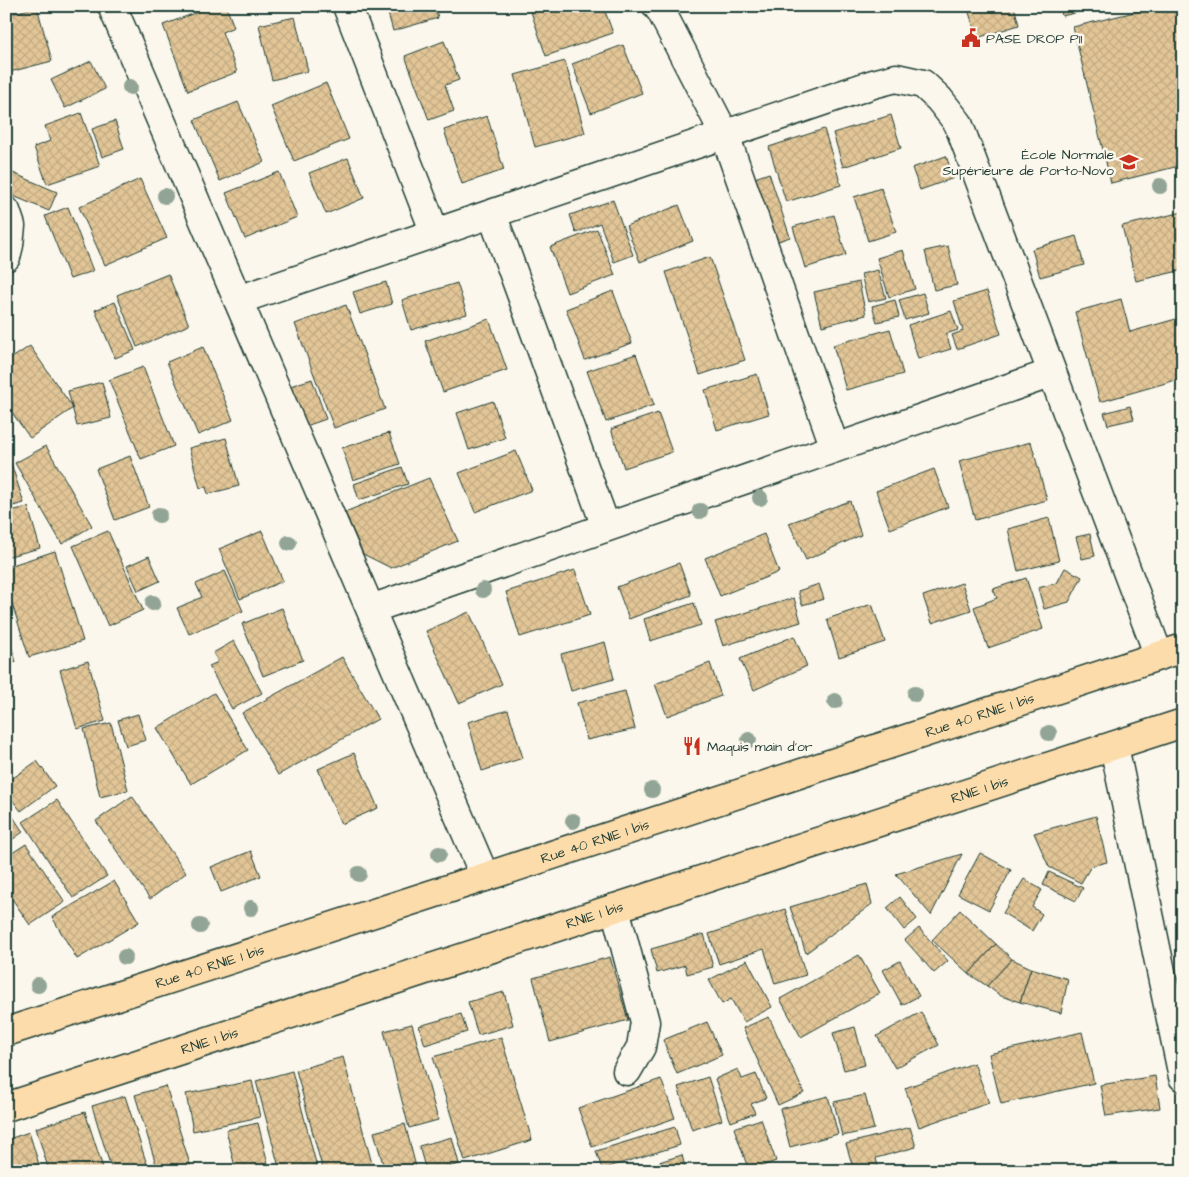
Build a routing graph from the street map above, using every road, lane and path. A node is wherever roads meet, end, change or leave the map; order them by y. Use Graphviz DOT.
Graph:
graph roads {
  1 [pos="112,6"];
  2 [pos="347,6"];
  3 [pos="657,6"];
  4 [pos="725,135"];
  5 [pos="6,211"];
  6 [pos="492,214"];
  7 [pos="435,233"];
  8 [pos="6,257"];
  9 [pos="238,300"];
  10 [pos="1052,373"];
  11 [pos="836,448"];
  12 [pos="606,527"];
  13 [pos="371,609"];
  14 [pos="1171,652"];
  15 [pos="1183,723"];
  16 [pos="1114,746"];
  17 [pos="485,877"];
  18 [pos="615,908"];
  19 [pos="6,1032"];
  20 [pos="627,1071"];
  21 [pos="1183,1077"];
  22 [pos="6,1107"];
  1 -- 9 [label="street"];
  2 -- 7 [label="street"];
  3 -- 4 [label="street"];
  4 -- 6 [label="street"];
  4 -- 10 [label="street"];
  4 -- 11 [label="street"];
  5 -- 8 [label="street"];
  6 -- 7 [label="street"];
  6 -- 12 [label="street"];
  7 -- 9 [label="street"];
  9 -- 13 [label="street"];
  10 -- 11 [label="street"];
  10 -- 14 [label="street"];
  11 -- 12 [label="street"];
  12 -- 13 [label="street"];
  13 -- 17 [label="street"];
  14 -- 17 [label="main road, Rue 40 RNIE 1 bis"];
  15 -- 16 [label="main road, RNIE 1 bis"];
  16 -- 18 [label="main road, RNIE 1 bis"];
  16 -- 21 [label="street"];
  17 -- 19 [label="main road, Rue 40 RNIE 1 bis"];
  18 -- 20 [label="street"];
  18 -- 22 [label="main road, RNIE 1 bis"];
}
